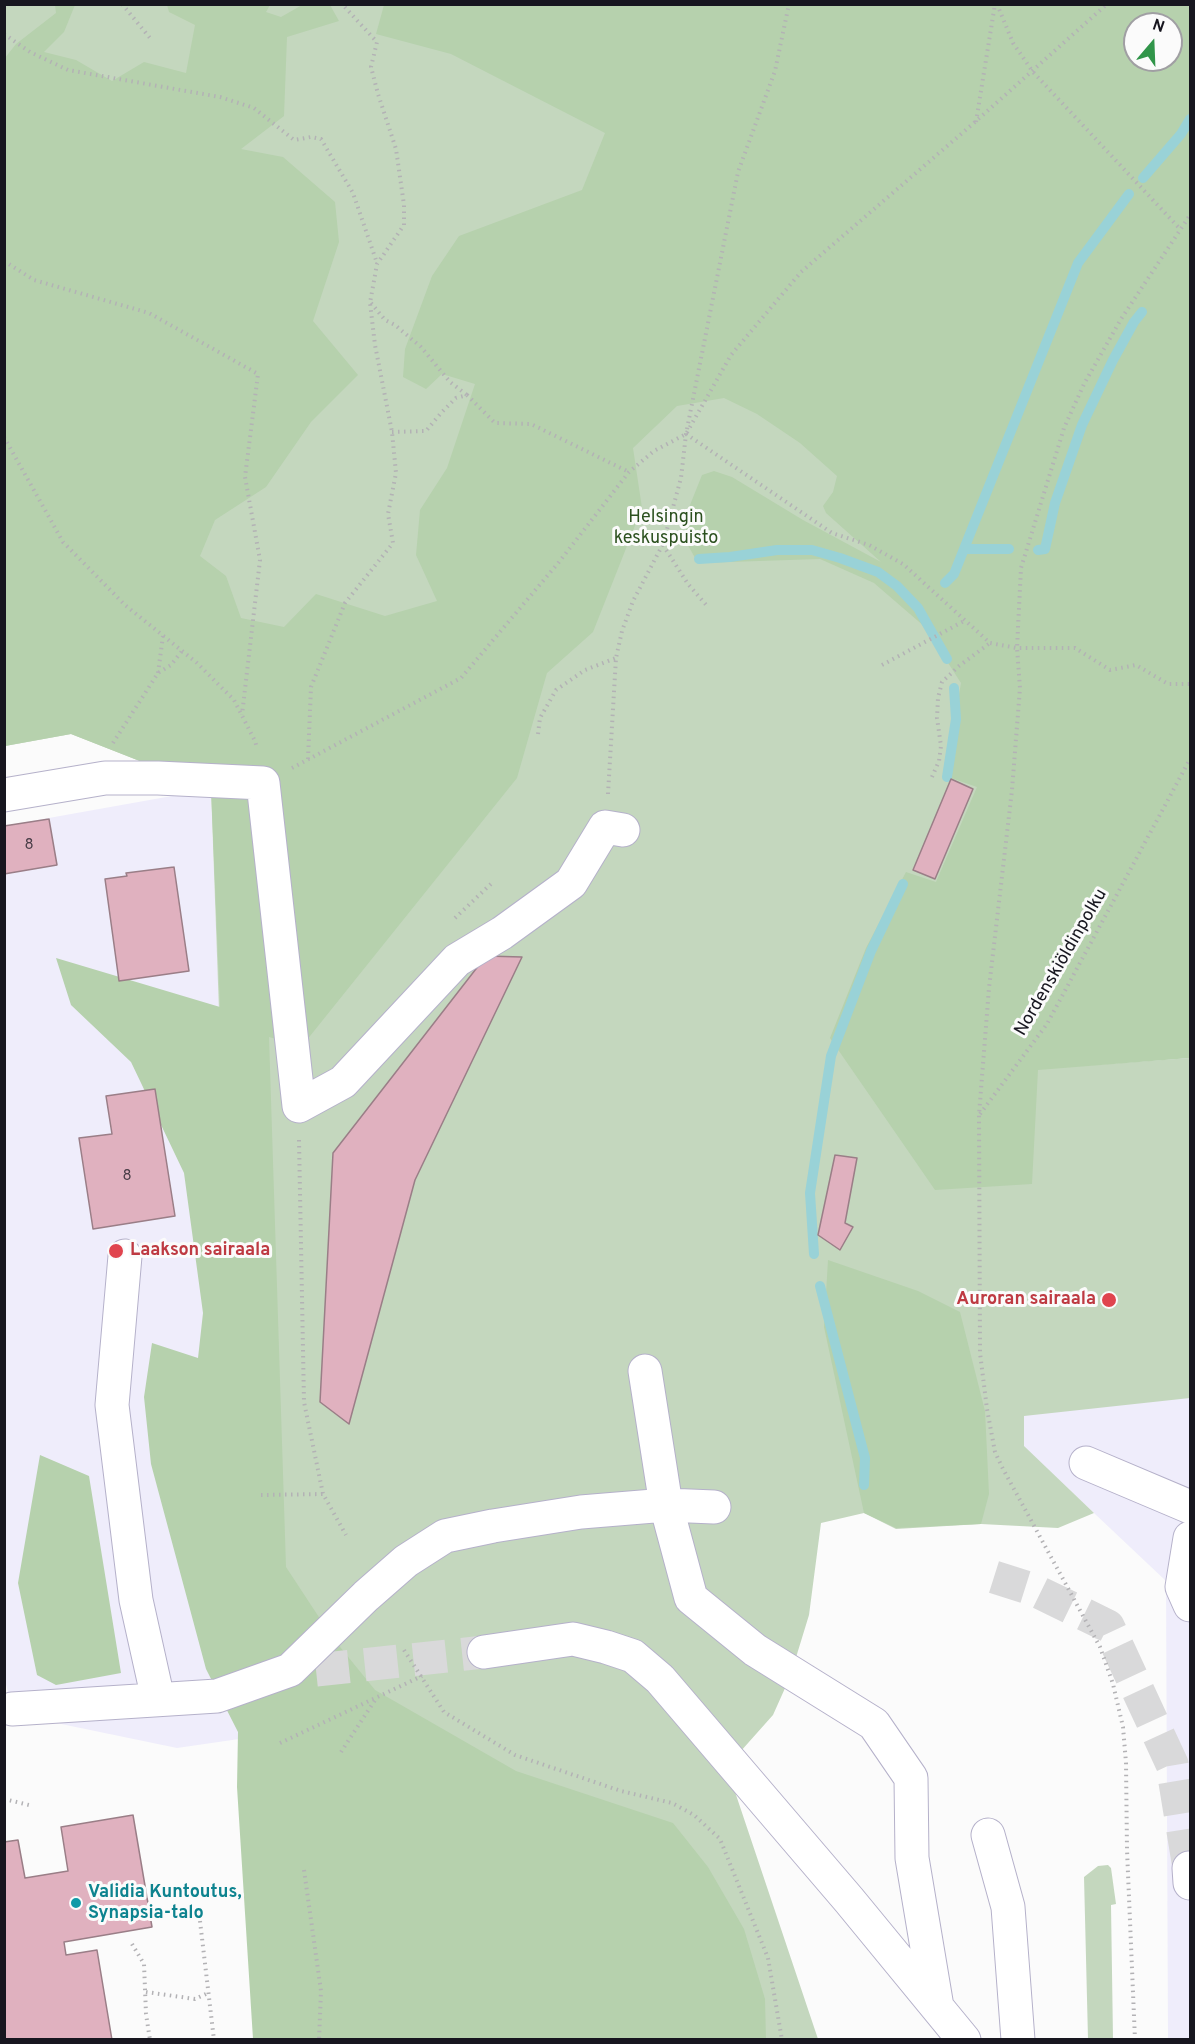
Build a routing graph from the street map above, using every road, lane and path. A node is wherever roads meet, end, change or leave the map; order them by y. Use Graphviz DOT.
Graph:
graph roads {
  1 [pos="122,4"];
  2 [pos="342,4"];
  3 [pos="789,4"];
  4 [pos="996,4"];
  5 [pos="1107,4"];
  6 [pos="4,34"];
  7 [pos="150,38"];
  8 [pos="1033,72"];
  9 [pos="975,122"];
  10 [pos="1191,215"];
  11 [pos="1181,230"];
  12 [pos="4,261"];
  13 [pos="378,264"];
  14 [pos="370,303"];
  15 [pos="467,395"];
  16 [pos="392,432"];
  17 [pos="686,434"];
  18 [pos="4,437"];
  19 [pos="629,472"];
  20 [pos="663,544"];
  21 [pos="707,606"];
  22 [pos="966,620"];
  23 [pos="163,636"];
  24 [pos="990,643"];
  25 [pos="1017,648"];
  26 [pos="182,651"];
  27 [pos="616,658"];
  28 [pos="882,665"];
  29 [pos="158,673"];
  30 [pos="1191,684"];
  31 [pos="242,716"];
  32 [pos="538,734"];
  33 [pos="1191,759"];
  34 [pos="105,777"];
  35 [pos="932,777"];
  36 [pos="263,783"];
  37 [pos="4,795"];
  38 [pos="614,829"];
  39 [pos="299,1106"];
  40 [pos="979,1115"];
  41 [pos="125,1256"];
  42 [pos="645,1371"];
  43 [pos="1086,1463"];
  44 [pos="323,1494"];
  45 [pos="261,1495"];
  46 [pos="666,1505"];
  47 [pos="714,1507"];
  48 [pos="1191,1507"];
  49 [pos="346,1535"];
  50 [pos="1191,1538"];
  51 [pos="1191,1605"];
  52 [pos="404,1650"];
  53 [pos="484,1652"];
  54 [pos="422,1676"];
  55 [pos="377,1696"];
  56 [pos="158,1699"];
  57 [pos="12,1708"];
  58 [pos="280,1743"];
  59 [pos="341,1752"];
  60 [pos="4,1799"];
  61 [pos="28,1805"];
  62 [pos="988,1834"];
  63 [pos="304,1870"];
  64 [pos="200,1921"];
  65 [pos="132,1944"];
  66 [pos="146,1992"];
  67 [pos="208,1993"];
  68 [pos="937,2007"];
  69 [pos="150,2040"];
  70 [pos="214,2040"];
  71 [pos="319,2040"];
  72 [pos="782,2040"];
  73 [pos="964,2040"];
  74 [pos="1018,2040"];
  75 [pos="1135,2040"];
  1 -- 7 [label="path"];
  2 -- 13 [label="path"];
  3 -- 17 [label="path"];
  4 -- 8 [label="path"];
  4 -- 9 [label="path"];
  5 -- 8 [label="path"];
  6 -- 13 [label="path"];
  8 -- 9 [label="path"];
  8 -- 11 [label="path"];
  9 -- 17 [label="path"];
  10 -- 11 [label="path"];
  11 -- 25 [label="path"];
  12 -- 31 [label="path"];
  13 -- 14 [label="path"];
  14 -- 15 [label="path"];
  14 -- 16 [label="path"];
  15 -- 16 [label="path"];
  15 -- 19 [label="path"];
  16 -- 19 [label="path"];
  17 -- 19 [label="path"];
  17 -- 20 [label="path"];
  17 -- 22 [label="path"];
  18 -- 23 [label="path"];
  20 -- 21 [label="path"];
  20 -- 27 [label="path"];
  22 -- 24 [label="path"];
  22 -- 28 [label="path"];
  23 -- 26 [label="path"];
  23 -- 29 [label="path"];
  24 -- 25 [label="path"];
  24 -- 35 [label="path"];
  25 -- 30 [label="path"];
  25 -- 40 [label="path"];
  26 -- 29 [label="path"];
  26 -- 31 [label="path"];
  27 -- 32 [label="path"];
  27 -- 38 [label="path"];
  29 -- 34 [label="path"];
  31 -- 36 [label="path"];
  33 -- 40 [label="path, Nordenskiöldinpolku"];
  34 -- 36 [label="street"];
  34 -- 37 [label="street"];
  36 -- 39 [label="street"];
  38 -- 39 [label="street"];
  39 -- 44 [label="path"];
  40 -- 75 [label="path"];
  41 -- 56 [label="street"];
  42 -- 46 [label="street"];
  43 -- 48 [label="street"];
  44 -- 45 [label="path"];
  44 -- 49 [label="path"];
  46 -- 47 [label="street"];
  46 -- 56 [label="street"];
  46 -- 68 [label="street"];
  50 -- 51 [label="street"];
  52 -- 54 [label="path"];
  53 -- 68 [label="street"];
  54 -- 55 [label="path"];
  54 -- 72 [label="path"];
  55 -- 58 [label="path"];
  55 -- 59 [label="path"];
  56 -- 57 [label="street"];
  60 -- 61 [label="path"];
  62 -- 74 [label="street"];
  63 -- 71 [label="path"];
  64 -- 67 [label="path"];
  65 -- 66 [label="path"];
  66 -- 67 [label="path"];
  66 -- 69 [label="path"];
  67 -- 70 [label="path"];
  68 -- 73 [label="street"];
}
